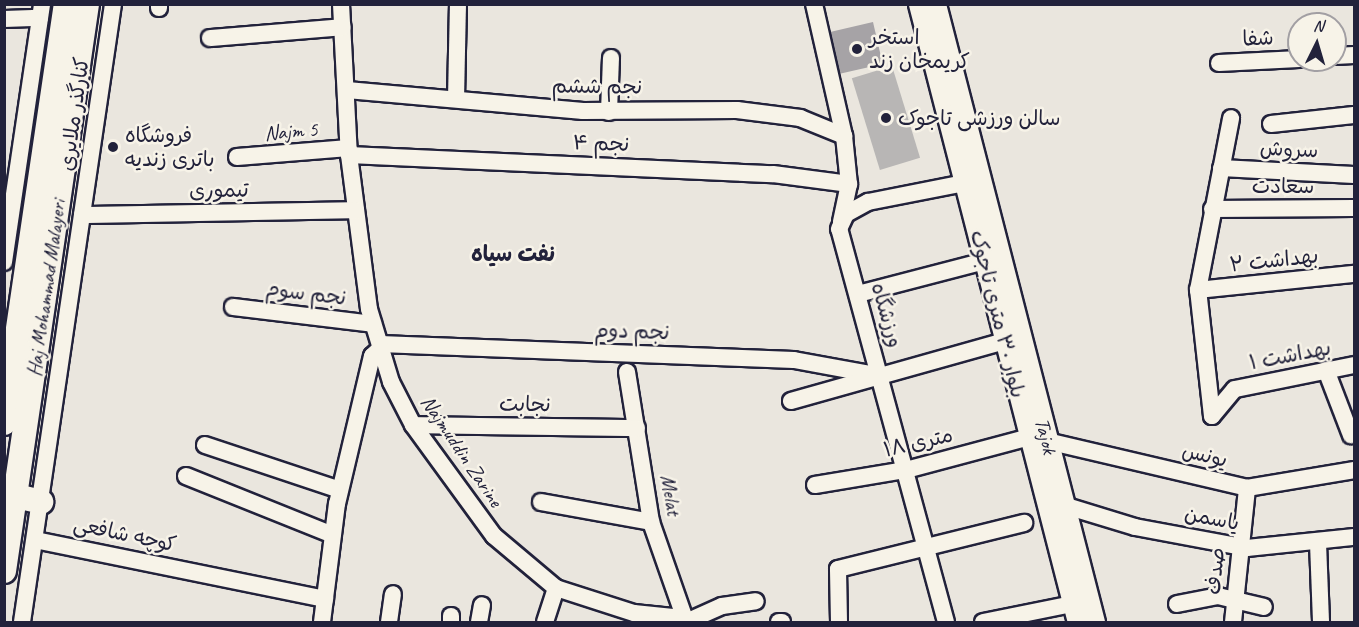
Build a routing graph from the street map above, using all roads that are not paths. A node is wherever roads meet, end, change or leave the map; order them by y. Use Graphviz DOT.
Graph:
graph roads {
  1 [pos="66,4"];
  2 [pos="87,4"];
  3 [pos="113,4"];
  4 [pos="341,4"];
  5 [pos="458,4"];
  6 [pos="814,4"];
  7 [pos="919,4"];
  8 [pos="935,4"];
  9 [pos="41,11"];
  10 [pos="4,19"];
  11 [pos="343,27"];
  12 [pos="210,38"];
  13 [pos="611,58"];
  14 [pos="1287,59"];
  15 [pos="1220,63"];
  16 [pos="347,90"];
  17 [pos="456,99"];
  18 [pos="609,112"];
  19 [pos="1354,115"];
  20 [pos="1232,118"];
  21 [pos="1271,124"];
  22 [pos="844,136"];
  23 [pos="349,152"];
  24 [pos="237,157"];
  25 [pos="1221,168"];
  26 [pos="1354,175"];
  27 [pos="965,183"];
  28 [pos="849,184"];
  29 [pos="1354,208"];
  30 [pos="1212,209"];
  31 [pos="356,210"];
  32 [pos="82,215"];
  33 [pos="840,228"];
  34 [pos="985,261"];
  35 [pos="4,262"];
  36 [pos="1354,274"];
  37 [pos="1198,290"];
  38 [pos="858,294"];
  39 [pos="233,307"];
  40 [pos="373,324"];
  41 [pos="1005,341"];
  42 [pos="380,346"];
  43 [pos="1354,365"];
  44 [pos="1326,370"];
  45 [pos="627,372"];
  46 [pos="881,376"];
  47 [pos="791,402"];
  48 [pos="4,423"];
  49 [pos="412,425"];
  50 [pos="637,428"];
  51 [pos="1351,435"];
  52 [pos="1038,439"];
  53 [pos="205,445"];
  54 [pos="906,470"];
  55 [pos="1354,470"];
  56 [pos="186,476"];
  57 [pos="815,485"];
  58 [pos="1247,489"];
  59 [pos="340,490"];
  60 [pos="16,496"];
  61 [pos="41,501"];
  62 [pos="541,502"];
  63 [pos="1063,505"];
  64 [pos="651,522"];
  65 [pos="1024,523"];
  66 [pos="333,535"];
  67 [pos="1354,537"];
  68 [pos="35,540"];
  69 [pos="1318,543"];
  70 [pos="1240,546"];
  71 [pos="930,548"];
  72 [pos="4,572"];
  73 [pos="556,588"];
  74 [pos="393,594"];
  75 [pos="1235,598"];
  76 [pos="325,599"];
  77 [pos="756,601"];
  78 [pos="1178,604"];
  79 [pos="482,605"];
  80 [pos="1264,607"];
  81 [pos="1075,613"];
  82 [pos="685,621"];
  83 [pos="22,622"];
  84 [pos="322,622"];
  85 [pos="389,622"];
  86 [pos="479,622"];
  87 [pos="545,622"];
  88 [pos="839,622"];
  89 [pos="946,622"];
  90 [pos="983,622"];
  91 [pos="1094,622"];
  92 [pos="1233,622"];
  93 [pos="1321,622"];
  1 -- 48 [label="highway, Haj Mohammad Malayeri"];
  2 -- 60 [label="highway, Haj Mohammad Malayeri"];
  3 -- 32 [label="street, کنارگذر ملایری"];
  4 -- 11 [label="street, Najmuddin Zarine"];
  5 -- 17 [label="street"];
  6 -- 22 [label="street"];
  7 -- 27 [label="main road, بلوار ۳۰ متری تاجوک"];
  8 -- 52 [label="main road, Tajok"];
  9 -- 10 [label="street"];
  9 -- 35 [label="street"];
  11 -- 12 [label="street"];
  11 -- 16 [label="street, Najmuddin Zarine"];
  13 -- 18 [label="street"];
  14 -- 15 [label="street, شفا"];
  16 -- 17 [label="street, نجم ششم"];
  16 -- 23 [label="street, Najmuddin Zarine"];
  17 -- 18 [label="street, نجم ششم"];
  18 -- 22 [label="street, نجم ششم"];
  19 -- 21 [label="street"];
  20 -- 25 [label="street"];
  22 -- 28 [label="street"];
  23 -- 24 [label="street, Najm 5"];
  23 -- 28 [label="street, نجم ۴"];
  23 -- 31 [label="street, Najmuddin Zarine"];
  25 -- 26 [label="street, سروش"];
  25 -- 30 [label="street"];
  27 -- 33 [label="street"];
  27 -- 34 [label="main road, بلوار ۳۰ متری تاجوک"];
  28 -- 33 [label="street"];
  29 -- 30 [label="street, سعادت"];
  30 -- 37 [label="street"];
  31 -- 32 [label="street, تیموری"];
  31 -- 40 [label="street, Najmuddin Zarine"];
  32 -- 61 [label="street, کنارگذر ملایری"];
  33 -- 38 [label="street, ورزشگاه"];
  34 -- 38 [label="street"];
  34 -- 41 [label="main road, بلوار ۳۰ متری تاجوک"];
  36 -- 37 [label="street, بهداشت ۲"];
  37 -- 44 [label="street, بهداشت ۱"];
  38 -- 46 [label="street, ورزشگاه"];
  39 -- 40 [label="street, نجم سوم"];
  40 -- 42 [label="street, Najmuddin Zarine"];
  41 -- 46 [label="street"];
  41 -- 52 [label="main road, بلوار ۳۰ متری تاجوک"];
  42 -- 46 [label="street, نجم دوم"];
  42 -- 49 [label="street, Najmuddin Zarine"];
  42 -- 59 [label="street"];
  43 -- 44 [label="street, بهداشت ۱"];
  44 -- 51 [label="street"];
  45 -- 50 [label="street, Melat"];
  46 -- 47 [label="street"];
  46 -- 54 [label="street, ورزشگاه"];
  49 -- 50 [label="street, نجابت"];
  49 -- 73 [label="street, Najmuddin Zarine"];
  50 -- 64 [label="street, Melat"];
  52 -- 54 [label="street, ۱۸ متری"];
  52 -- 58 [label="street, یونس"];
  52 -- 63 [label="main road, Tajok"];
  52 -- 81 [label="main road, بلوار ۳۰ متری تاجوک"];
  53 -- 59 [label="street"];
  54 -- 57 [label="street, ۱۸ متری"];
  54 -- 71 [label="street, ورزشگاه"];
  55 -- 58 [label="street, یونس"];
  56 -- 66 [label="street"];
  58 -- 70 [label="street, صدف"];
  59 -- 66 [label="street"];
  60 -- 61 [label="highway"];
  60 -- 72 [label="highway, Haj Mohammad Malayeri"];
  61 -- 68 [label="street, کنارگذر ملایری"];
  62 -- 64 [label="street"];
  63 -- 70 [label="street, یاسمن"];
  63 -- 91 [label="main road, Tajok"];
  64 -- 82 [label="street, Melat"];
  65 -- 71 [label="street"];
  66 -- 76 [label="street"];
  67 -- 69 [label="street, یاسمن"];
  68 -- 76 [label="street, کوچه شافعی"];
  68 -- 83 [label="street, کنارگذر ملایری"];
  69 -- 70 [label="street, یاسمن"];
  69 -- 93 [label="street"];
  70 -- 75 [label="street, صدف"];
  71 -- 88 [label="street"];
  71 -- 89 [label="street, ورزشگاه"];
  73 -- 82 [label="street, Najmuddin Zarine"];
  73 -- 87 [label="street"];
  74 -- 85 [label="street"];
  75 -- 78 [label="street"];
  75 -- 80 [label="street"];
  75 -- 92 [label="street, صدف"];
  76 -- 84 [label="street"];
  77 -- 82 [label="street"];
  79 -- 86 [label="street"];
  81 -- 90 [label="street"];
}
